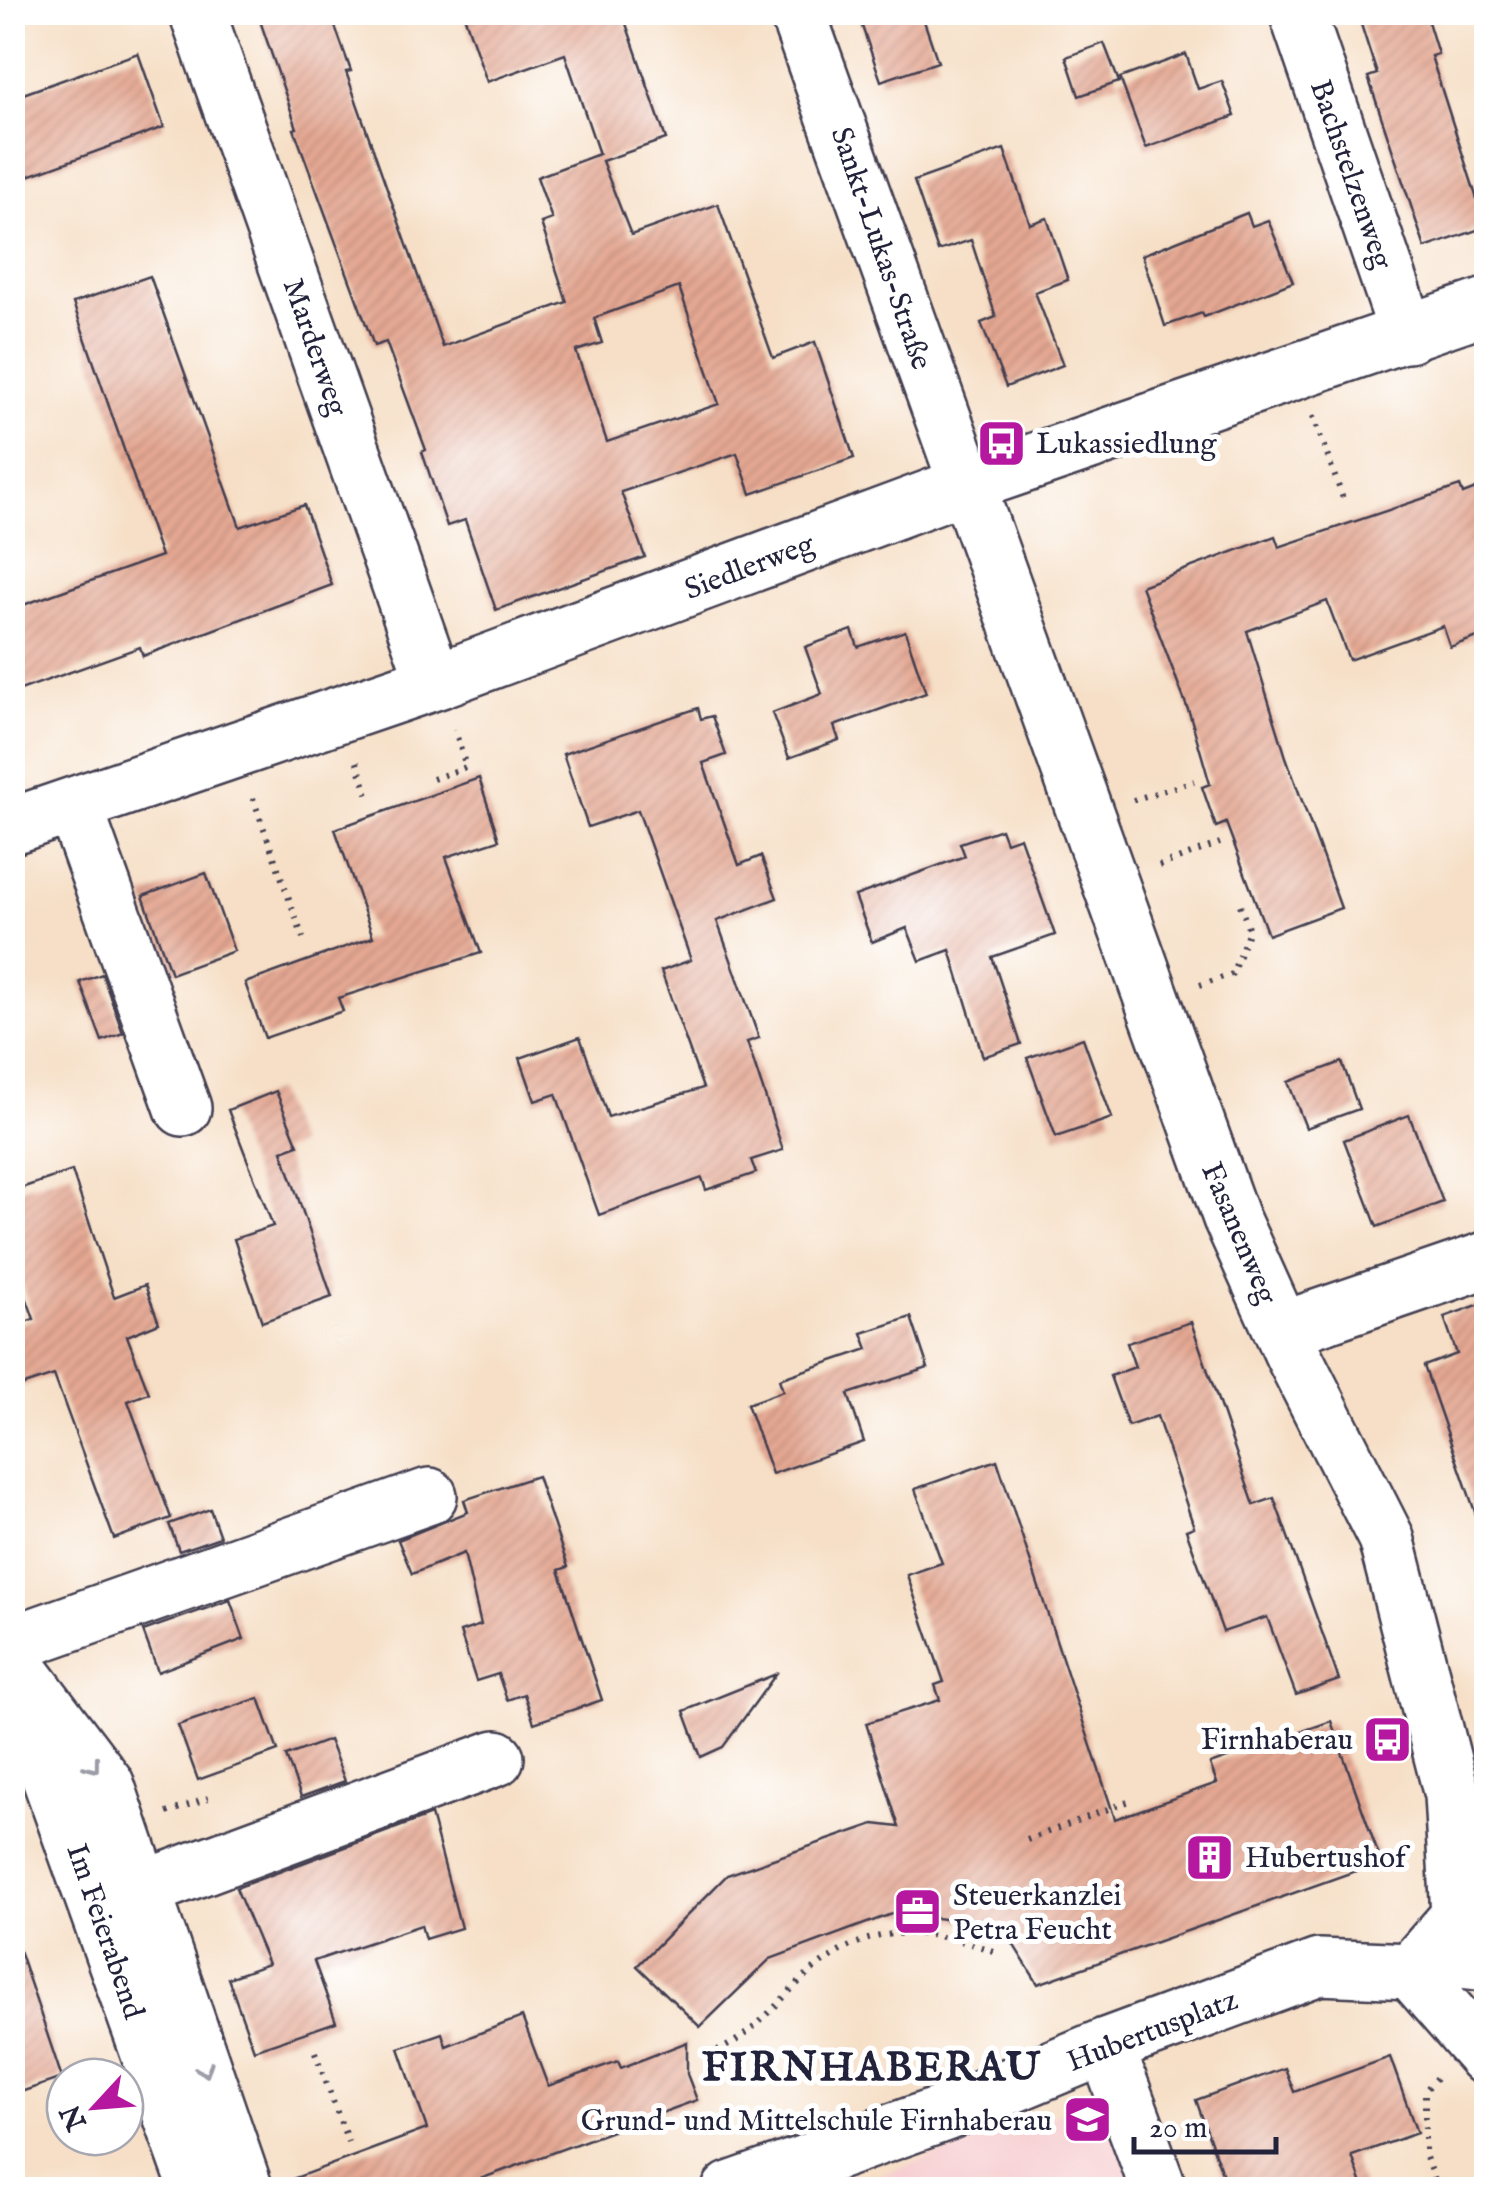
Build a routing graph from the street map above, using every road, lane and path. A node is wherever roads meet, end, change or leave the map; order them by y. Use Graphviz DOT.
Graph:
graph roads {
  1 [pos="197,12"];
  2 [pos="797,12"];
  3 [pos="1297,12"];
  4 [pos="1486,306"];
  5 [pos="1408,335"];
  6 [pos="1298,372"];
  7 [pos="965,485"];
  8 [pos="1345,504"];
  9 [pos="437,680"];
  10 [pos="235,749"];
  11 [pos="433,779"];
  12 [pos="1194,780"];
  13 [pos="74,806"];
  14 [pos="1086,815"];
  15 [pos="12,826"];
  16 [pos="1220,843"];
  17 [pos="1111,884"];
  18 [pos="1239,902"];
  19 [pos="303,938"];
  20 [pos="1152,1002"];
  21 [pos="183,1108"];
  22 [pos="1486,1260"];
  23 [pos="1282,1330"];
  24 [pos="429,1496"];
  25 [pos="12,1644"];
  26 [pos="12,1660"];
  27 [pos="12,1674"];
  28 [pos="496,1758"];
  29 [pos="1132,1800"];
  30 [pos="1027,1840"];
  31 [pos="143,1889"];
  32 [pos="996,1952"];
  33 [pos="1486,1963"];
  34 [pos="1411,1972"];
  35 [pos="1106,2046"];
  36 [pos="1479,2048"];
  37 [pos="717,2051"];
  38 [pos="315,2052"];
  39 [pos="348,2142"];
  40 [pos="198,2190"];
  41 [pos="245,2190"];
  42 [pos="730,2190"];
  43 [pos="1160,2190"];
  44 [pos="1437,2190"];
  1 -- 9 [label="street, Marderweg"];
  2 -- 7 [label="street, Sankt-Lukas-Straße"];
  3 -- 5 [label="street, Bachstelzenweg"];
  4 -- 5 [label="street, Siedlerweg"];
  5 -- 6 [label="street, Siedlerweg"];
  6 -- 7 [label="street, Siedlerweg"];
  6 -- 8 [label="path"];
  7 -- 9 [label="street, Siedlerweg"];
  7 -- 14 [label="street, Fasanenweg"];
  9 -- 10 [label="street, Siedlerweg"];
  9 -- 11 [label="path"];
  10 -- 13 [label="street, Siedlerweg"];
  10 -- 19 [label="path"];
  12 -- 14 [label="path"];
  13 -- 15 [label="street, Siedlerweg"];
  13 -- 21 [label="street"];
  14 -- 17 [label="street, Fasanenweg"];
  16 -- 17 [label="path"];
  17 -- 20 [label="street, Fasanenweg"];
  18 -- 20 [label="path"];
  20 -- 23 [label="street, Fasanenweg"];
  22 -- 23 [label="street"];
  23 -- 34 [label="street, Fasanenweg"];
  24 -- 25 [label="street"];
  26 -- 31 [label="street, one-way"];
  27 -- 40 [label="street, Im Feierabend"];
  28 -- 31 [label="street"];
  29 -- 30 [label="path"];
  31 -- 41 [label="street, one-way"];
  32 -- 37 [label="path"];
  33 -- 34 [label="street"];
  34 -- 35 [label="street, Hubertusplatz"];
  34 -- 36 [label="street"];
  35 -- 42 [label="street, Hubertusplatz"];
  35 -- 43 [label="street"];
  36 -- 44 [label="path"];
  38 -- 39 [label="path"];
}
